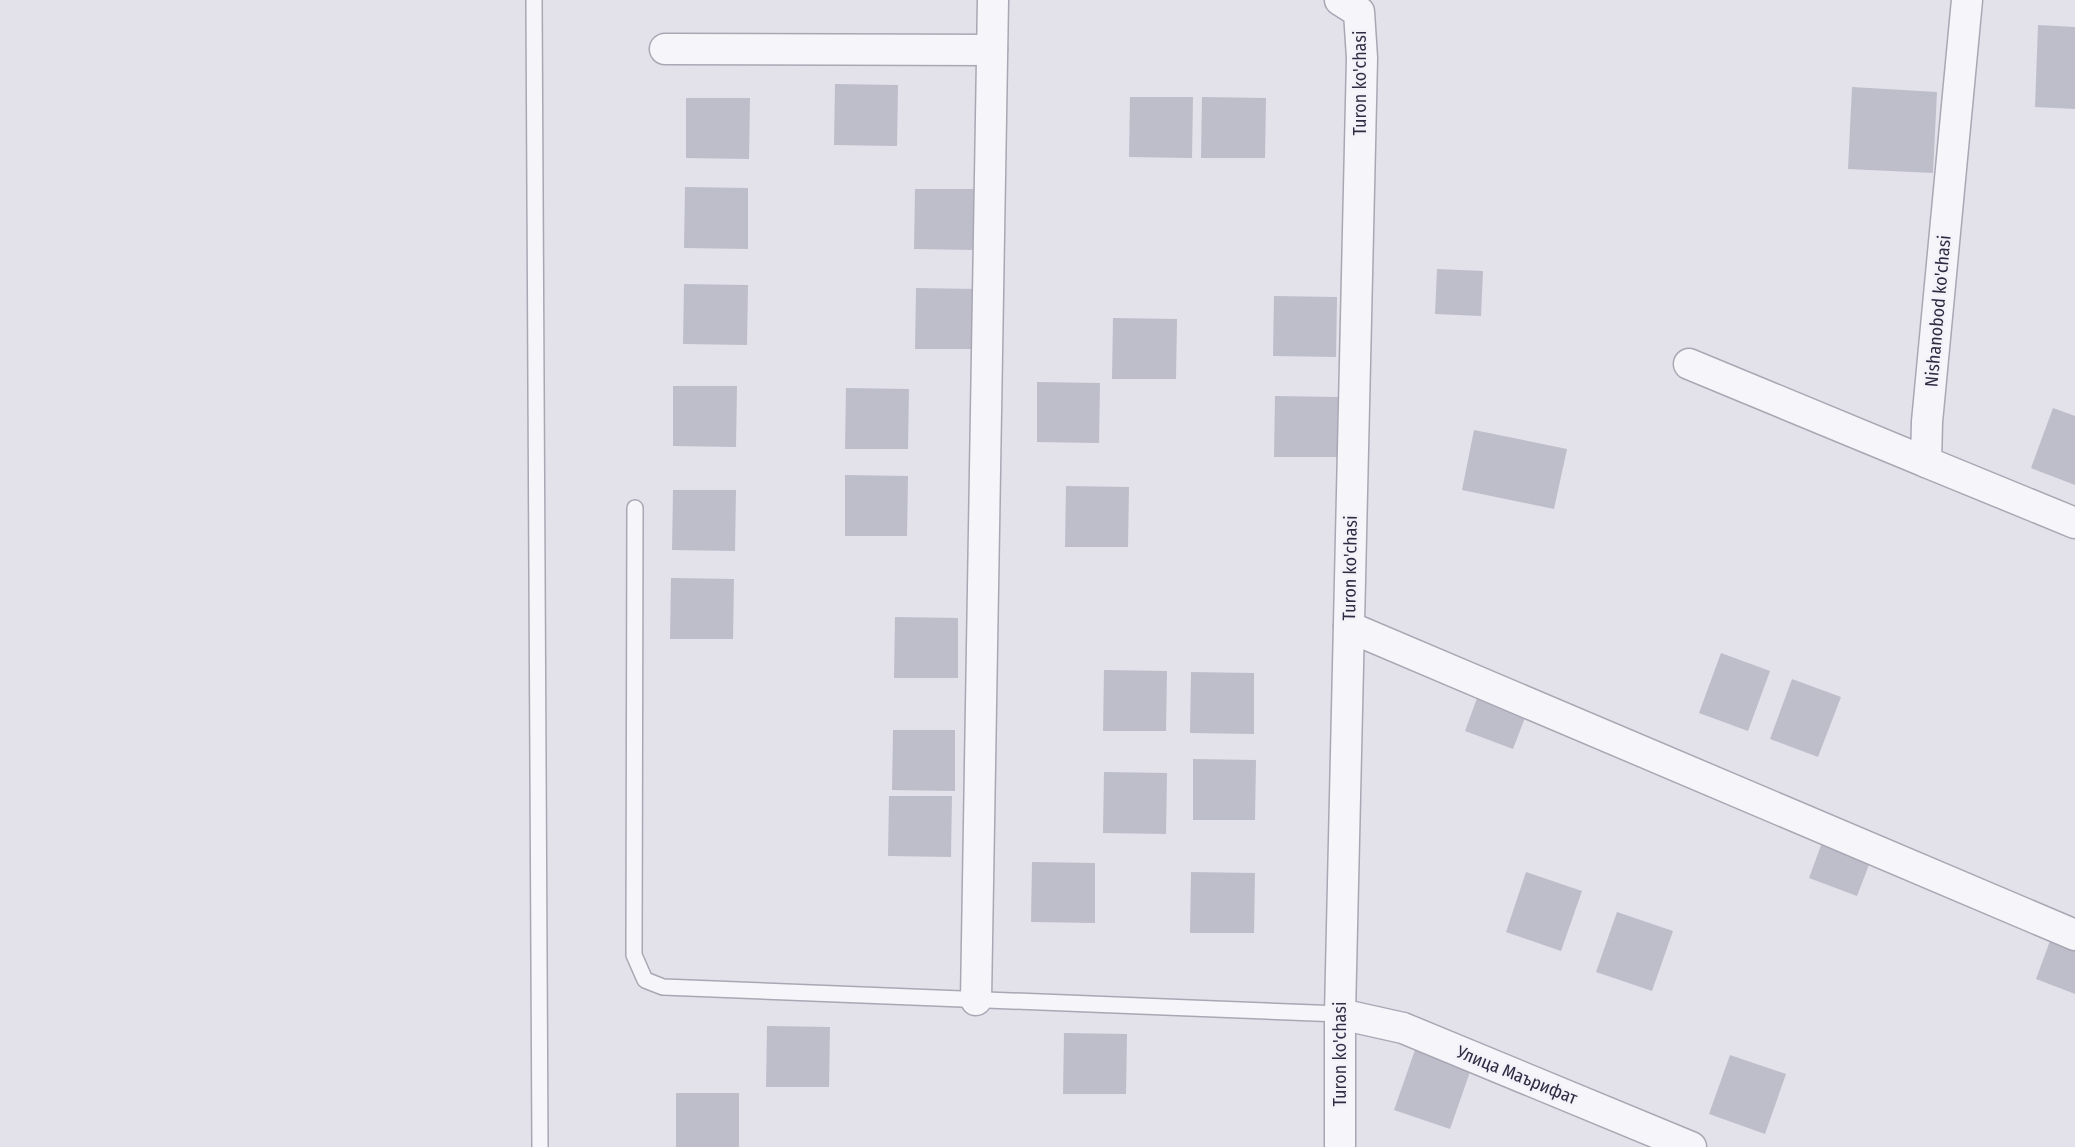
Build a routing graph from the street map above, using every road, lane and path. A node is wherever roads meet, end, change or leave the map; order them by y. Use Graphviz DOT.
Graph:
graph roads {
  1 [pos="534,0"];
  2 [pos="993,0"];
  3 [pos="1341,0"];
  4 [pos="1967,0"];
  5 [pos="665,49"];
  6 [pos="992,50"];
  7 [pos="1689,364"];
  8 [pos="1926,462"];
  9 [pos="635,508"];
  10 [pos="2075,523"];
  11 [pos="1348,627"];
  12 [pos="2075,935"];
  13 [pos="976,1000"];
  14 [pos="1340,1014"];
  15 [pos="540,1147"];
  16 [pos="1340,1147"];
  17 [pos="1691,1147"];
  1 -- 15 [label="lane"];
  2 -- 6 [label="street"];
  3 -- 11 [label="street, Turon ko'chasi"];
  4 -- 8 [label="street, Nishanobod ko'chasi"];
  5 -- 6 [label="street"];
  6 -- 13 [label="street"];
  7 -- 8 [label="street"];
  8 -- 10 [label="street"];
  9 -- 13 [label="lane"];
  11 -- 12 [label="street"];
  11 -- 14 [label="street, Turon ko'chasi"];
  13 -- 14 [label="lane"];
  14 -- 16 [label="street, Turon ko'chasi"];
  14 -- 17 [label="street, Улица Маърифат"];
}
